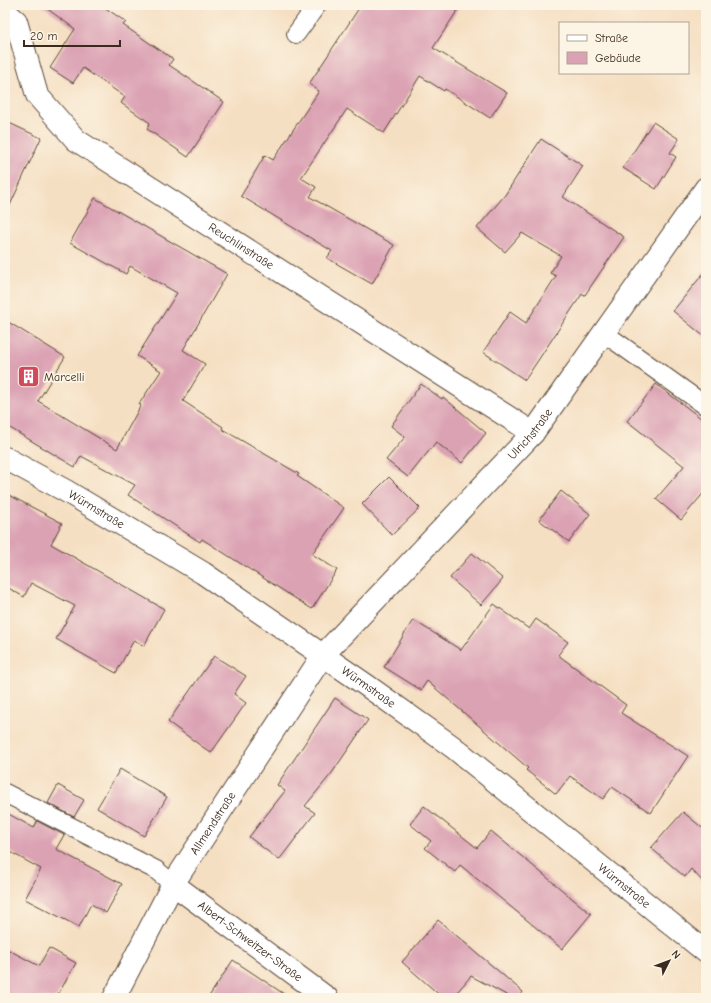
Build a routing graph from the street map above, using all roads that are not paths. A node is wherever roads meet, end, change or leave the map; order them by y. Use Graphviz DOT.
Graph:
graph roads {
  1 [pos="317,5"];
  2 [pos="5,12"];
  3 [pos="296,34"];
  4 [pos="706,188"];
  5 [pos="604,333"];
  6 [pos="706,406"];
  7 [pos="533,433"];
  8 [pos="5,458"];
  9 [pos="323,655"];
  10 [pos="5,793"];
  11 [pos="173,884"];
  12 [pos="706,952"];
  13 [pos="114,998"];
  14 [pos="327,998"];
  1 -- 3 [label="lane"];
  2 -- 7 [label="street, Reuchlinstraße"];
  4 -- 5 [label="street, Ulrichstraße"];
  5 -- 6 [label="lane"];
  5 -- 7 [label="street, Ulrichstraße"];
  7 -- 9 [label="street, Ulrichstraße"];
  8 -- 9 [label="street, Würmstraße"];
  9 -- 11 [label="street, Allmendstraße"];
  9 -- 12 [label="street, Würmstraße"];
  10 -- 11 [label="lane"];
  11 -- 13 [label="street, Allmendstraße"];
  11 -- 14 [label="street, Albert-Schweitzer-Straße"];
}
